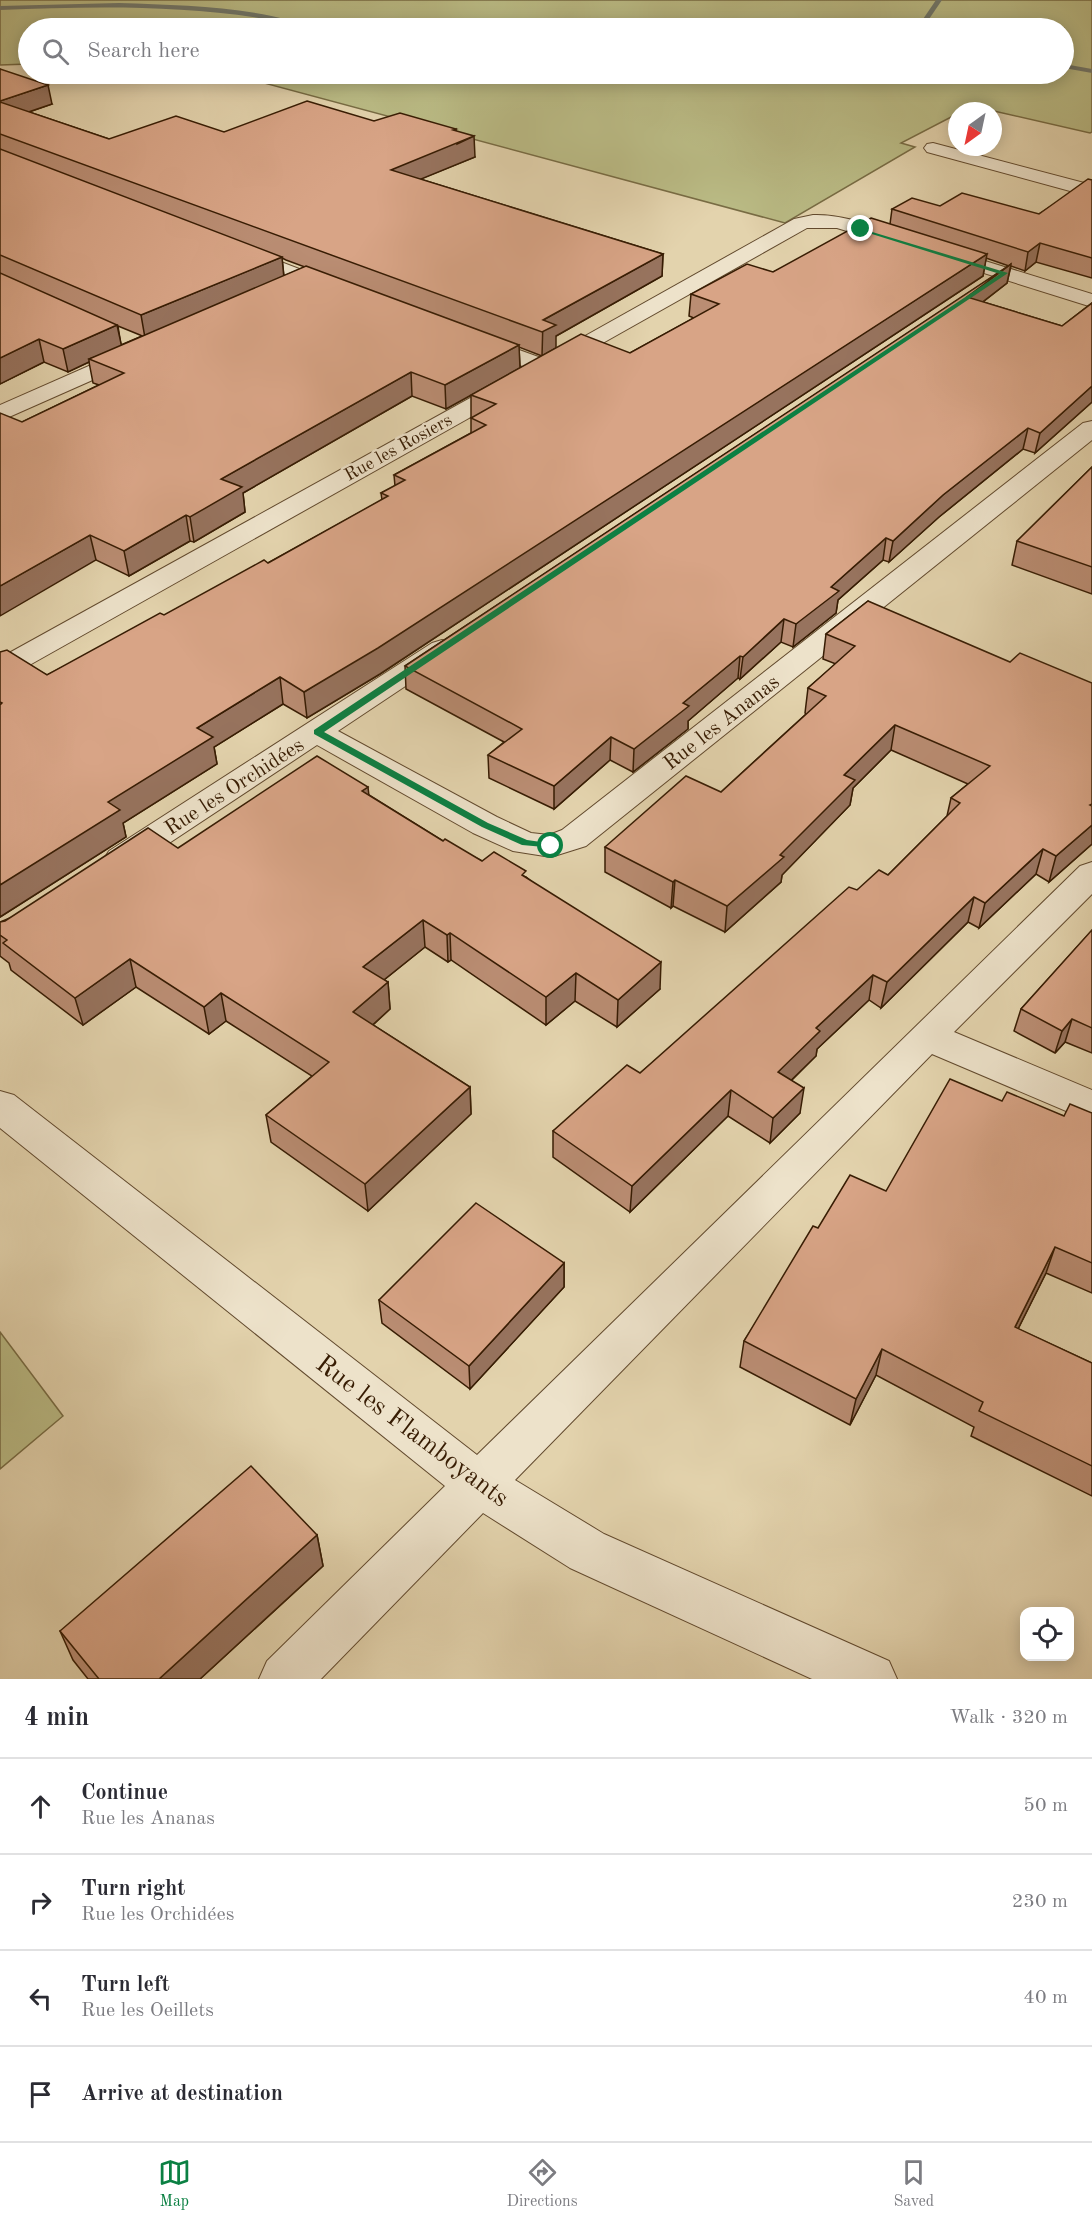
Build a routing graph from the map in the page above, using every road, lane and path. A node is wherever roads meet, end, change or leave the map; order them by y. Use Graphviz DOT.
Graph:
graph roads {
  1 [pos="933,148"];
  2 [pos="1092,191"];
  3 [pos="220,244"];
  4 [pos="1005,273"];
  5 [pos="308,279"];
  6 [pos="275,293"];
  7 [pos="975,293"];
  8 [pos="352,296"];
  9 [pos="1090,298"];
  10 [pos="465,338"];
  11 [pos="124,339"];
  12 [pos="544,367"];
  13 [pos="0,414"];
  14 [pos="1092,428"];
  15 [pos="467,632"];
  16 [pos="0,670"];
  17 [pos="318,732"];
  18 [pos="99,873"];
  19 [pos="1092,874"];
  20 [pos="927,1036"];
  21 [pos="0,1106"];
  22 [pos="1092,1107"];
  23 [pos="478,1484"];
  24 [pos="285,1679"];
  25 [pos="871,1679"];
  1 -- 2 [label="street"];
  3 -- 5 [label="street"];
  4 -- 7 [label="street"];
  4 -- 9 [label="street, Rue les Rosiers"];
  4 -- 12 [label="street, Rue les Rosiers"];
  5 -- 6 [label="street"];
  5 -- 8 [label="street"];
  10 -- 12 [label="street"];
  11 -- 13 [label="street"];
  12 -- 16 [label="street, Rue les Rosiers"];
  14 -- 17 [label="street, Rue les Ananas"];
  15 -- 17 [label="street, Rue les Orchidées"];
  17 -- 18 [label="street, Rue les Orchidées"];
  19 -- 20 [label="street"];
  20 -- 22 [label="street"];
  20 -- 23 [label="street"];
  21 -- 23 [label="street, Rue les Flamboyants"];
  23 -- 24 [label="street"];
  23 -- 25 [label="street, Rue les Flamboyants"];
}
